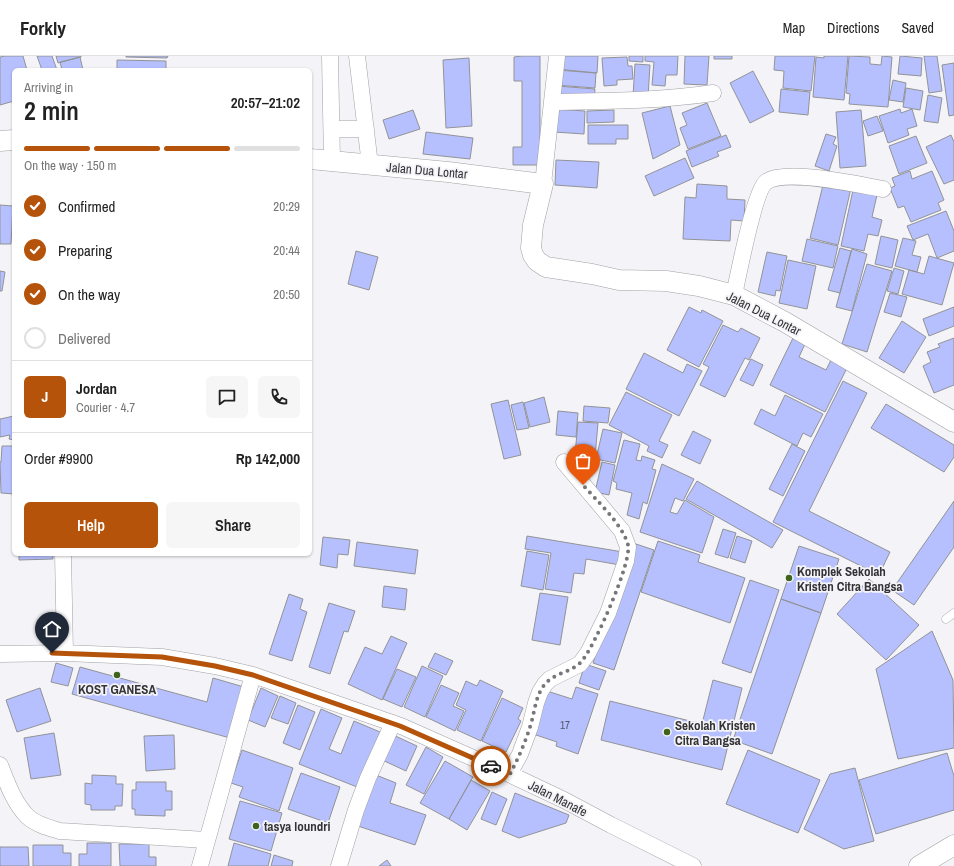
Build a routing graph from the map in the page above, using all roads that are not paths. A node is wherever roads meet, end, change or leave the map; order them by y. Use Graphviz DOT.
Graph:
graph roads {
  1 [pos="330,56"];
  2 [pos="357,56"];
  3 [pos="557,56"];
  4 [pos="712,93"];
  5 [pos="552,102"];
  6 [pos="332,129"];
  7 [pos="366,129"];
  8 [pos="12,140"];
  9 [pos="0,141"];
  10 [pos="312,159"];
  11 [pos="332,161"];
  12 [pos="370,165"];
  13 [pos="544,184"];
  14 [pos="883,189"];
  15 [pos="734,295"];
  16 [pos="954,422"];
  17 [pos="564,462"];
  18 [pos="63,556"];
  19 [pos="954,613"];
  20 [pos="946,619"];
  21 [pos="65,653"];
  22 [pos="0,654"];
  23 [pos="253,675"];
  24 [pos="393,723"];
  25 [pos="0,765"];
  26 [pos="510,774"];
  27 [pos="206,840"];
  28 [pos="954,845"];
  29 [pos="200,866"];
  30 [pos="339,866"];
  31 [pos="693,866"];
  32 [pos="919,866"];
  1 -- 6 [label="street"];
  2 -- 7 [label="street"];
  3 -- 5 [label="street, Jalan Dua Lontar"];
  4 -- 5 [label="street"];
  5 -- 13 [label="street, Jalan Dua Lontar"];
  6 -- 7 [label="street"];
  6 -- 11 [label="street"];
  7 -- 12 [label="street"];
  8 -- 9 [label="street"];
  10 -- 11 [label="street, Jalan Dua Lontar"];
  11 -- 12 [label="street, Jalan Dua Lontar"];
  12 -- 13 [label="street, Jalan Dua Lontar"];
  13 -- 15 [label="street, Jalan Dua Lontar"];
  14 -- 15 [label="street"];
  15 -- 16 [label="street, Jalan Dua Lontar"];
  17 -- 26 [label="street"];
  18 -- 21 [label="street"];
  19 -- 20 [label="lane"];
  21 -- 22 [label="street, Jalan Manafe"];
  21 -- 23 [label="street, Jalan Manafe"];
  23 -- 24 [label="street, Jalan Manafe"];
  23 -- 27 [label="street"];
  24 -- 26 [label="street, Jalan Manafe"];
  24 -- 30 [label="street"];
  25 -- 27 [label="street"];
  26 -- 31 [label="street, Jalan Manafe"];
  27 -- 29 [label="street"];
  28 -- 32 [label="street"];
}
